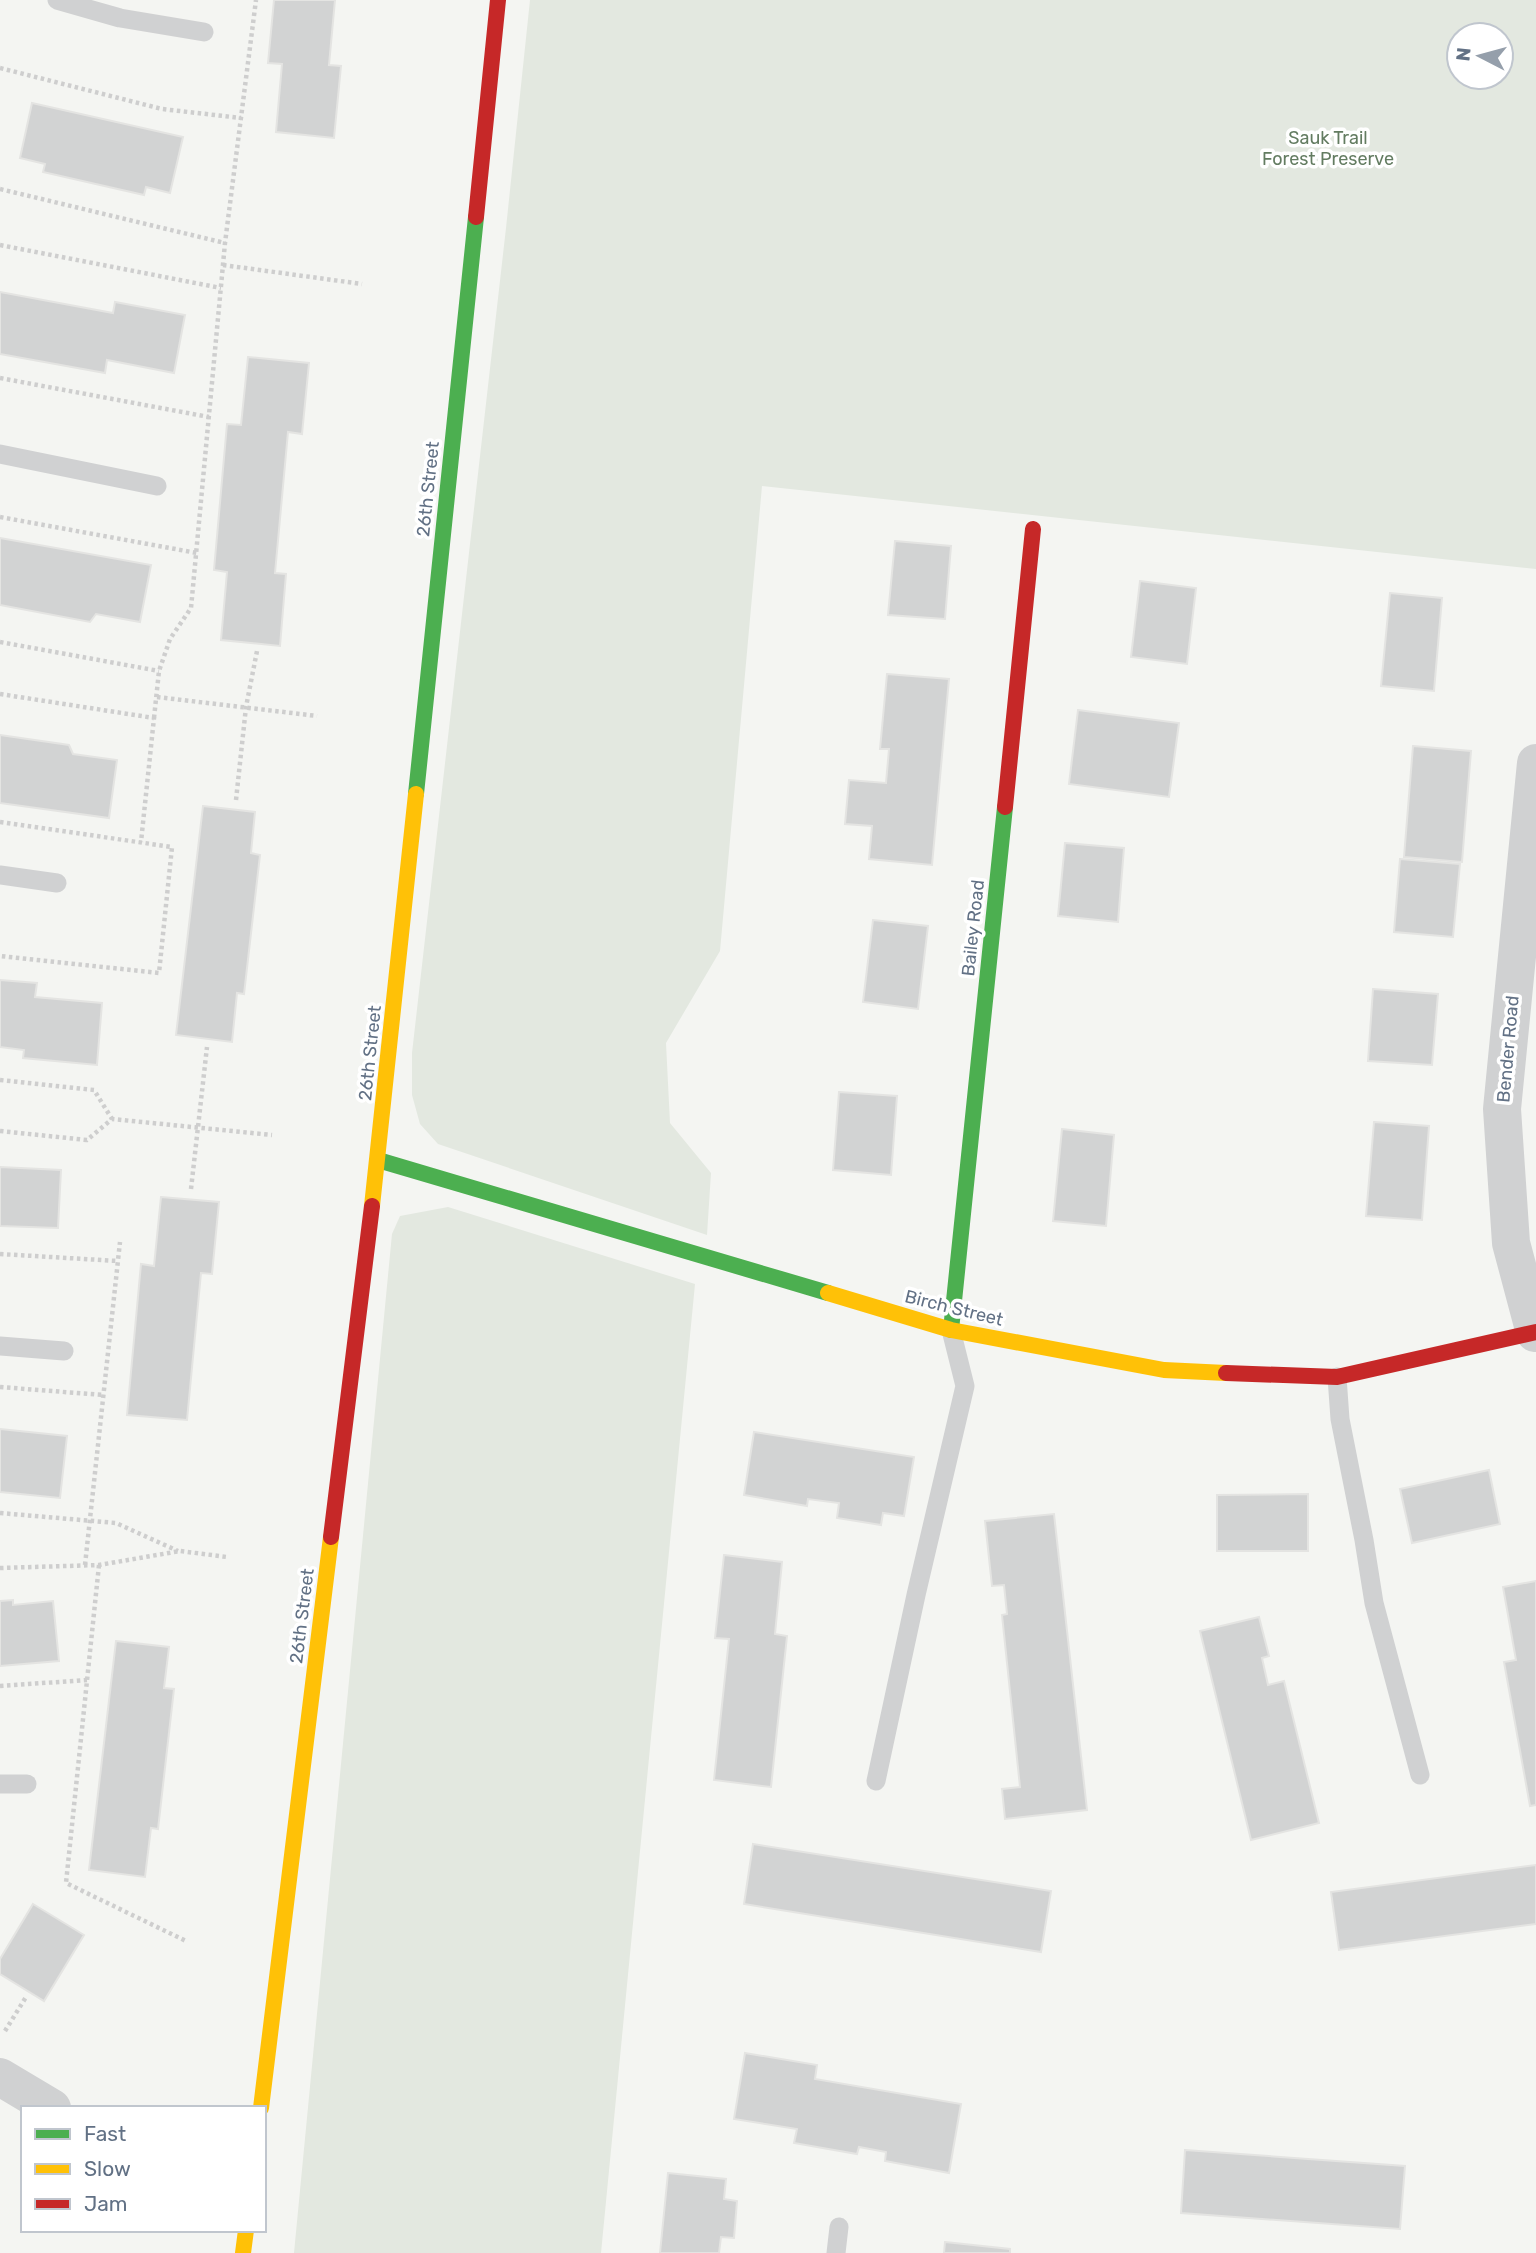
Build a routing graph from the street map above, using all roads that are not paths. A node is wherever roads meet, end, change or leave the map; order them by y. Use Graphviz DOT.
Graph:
graph roads {
  1 [pos="57,0"];
  2 [pos="498,0"];
  3 [pos="204,32"];
  4 [pos="0,454"];
  5 [pos="157,486"];
  6 [pos="1034,529"];
  7 [pos="1536,763"];
  8 [pos="0,875"];
  9 [pos="57,883"];
  10 [pos="378,1160"];
  11 [pos="951,1331"];
  12 [pos="1535,1332"];
  13 [pos="0,1346"];
  14 [pos="64,1351"];
  15 [pos="1337,1377"];
  16 [pos="1420,1775"];
  17 [pos="876,1782"];
  18 [pos="0,1784"];
  19 [pos="27,1784"];
  20 [pos="0,2077"];
  21 [pos="49,2106"];
  22 [pos="261,2106"];
  23 [pos="839,2227"];
  24 [pos="246,2232"];
  25 [pos="243,2253"];
  26 [pos="836,2253"];
  1 -- 3 [label="lane"];
  2 -- 10 [label="street, 26th Street"];
  4 -- 5 [label="lane"];
  6 -- 11 [label="street, Bailey Road"];
  7 -- 12 [label="street, Bender Road"];
  8 -- 9 [label="lane"];
  10 -- 11 [label="street, Birch Street"];
  10 -- 22 [label="street, 26th Street"];
  11 -- 15 [label="street, Birch Street"];
  11 -- 17 [label="lane"];
  12 -- 15 [label="street, Birch Street"];
  13 -- 14 [label="lane"];
  15 -- 16 [label="lane"];
  18 -- 19 [label="lane"];
  20 -- 21 [label="street"];
  23 -- 26 [label="lane"];
  24 -- 25 [label="street"];
}
